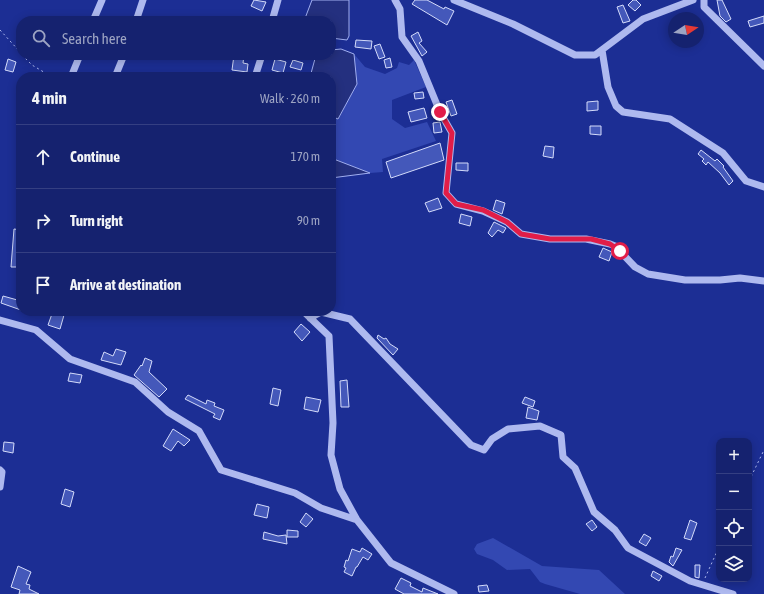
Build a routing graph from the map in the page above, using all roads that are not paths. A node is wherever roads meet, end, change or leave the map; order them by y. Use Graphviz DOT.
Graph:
graph roads {
  1 [pos="102,0"];
  2 [pos="143,0"];
  3 [pos="278,0"];
  4 [pos="395,0"];
  5 [pos="454,0"];
  6 [pos="693,0"];
  7 [pos="704,0"];
  8 [pos="681,2"];
  9 [pos="95,16"];
  10 [pos="138,16"];
  11 [pos="273,16"];
  12 [pos="602,50"];
  13 [pos="78,60"];
  14 [pos="122,60"];
  15 [pos="260,60"];
  16 [pos="764,66"];
  17 [pos="73,72"];
  18 [pos="117,72"];
  19 [pos="257,72"];
  20 [pos="764,187"];
  21 [pos="764,281"];
  22 [pos="314,316"];
  23 [pos="336,316"];
  24 [pos="310,318"];
  25 [pos="0,320"];
  26 [pos="0,470"];
  27 [pos="0,487"];
  28 [pos="357,520"];
  29 [pos="454,594"];
  30 [pos="733,594"];
  1 -- 9 [label="street"];
  2 -- 10 [label="street"];
  3 -- 11 [label="street"];
  4 -- 21 [label="street"];
  5 -- 12 [label="street"];
  6 -- 8 [label="street"];
  7 -- 16 [label="street"];
  8 -- 12 [label="street"];
  12 -- 20 [label="street"];
  13 -- 17 [label="street"];
  14 -- 18 [label="street"];
  15 -- 19 [label="street"];
  22 -- 24 [label="street"];
  23 -- 30 [label="street"];
  24 -- 28 [label="street"];
  25 -- 28 [label="street"];
  26 -- 27 [label="street"];
  28 -- 29 [label="street"];
}
